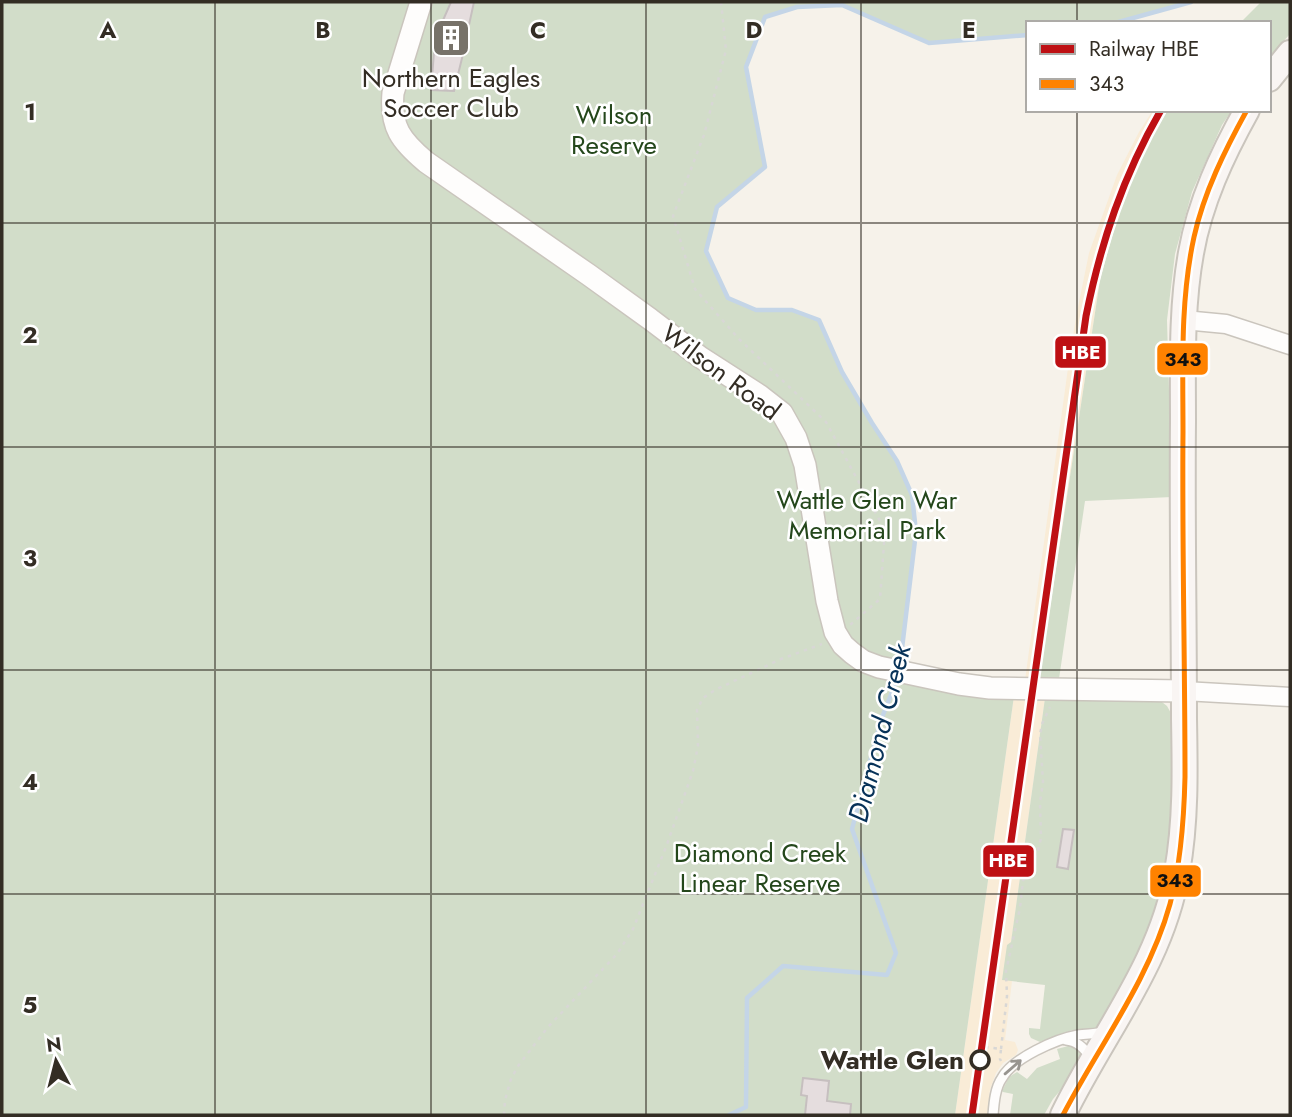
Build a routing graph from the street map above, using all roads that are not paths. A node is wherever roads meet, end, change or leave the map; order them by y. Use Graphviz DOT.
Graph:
graph roads {
  1 [pos="421,2"];
  2 [pos="1290,53"];
  3 [pos="1271,77"];
  4 [pos="1246,112"];
  5 [pos="1184,320"];
  6 [pos="1290,345"];
  7 [pos="1184,691"];
  8 [pos="1290,696"];
  9 [pos="1113,1027"];
  10 [pos="1061,1041"];
  11 [pos="1093,1059"];
  12 [pos="993,1115"];
  13 [pos="1063,1115"];
  1 -- 7 [label="street, Wilson Road"];
  2 -- 3 [label="main road"];
  4 -- 5 [label="main road"];
  5 -- 6 [label="street"];
  5 -- 7 [label="main road"];
  7 -- 8 [label="street"];
  7 -- 9 [label="main road"];
  9 -- 10 [label="lane"];
  9 -- 11 [label="main road"];
  10 -- 11 [label="lane"];
  12 -- 10 [label="lane, one-way"];
  11 -- 13 [label="main road"];
}
